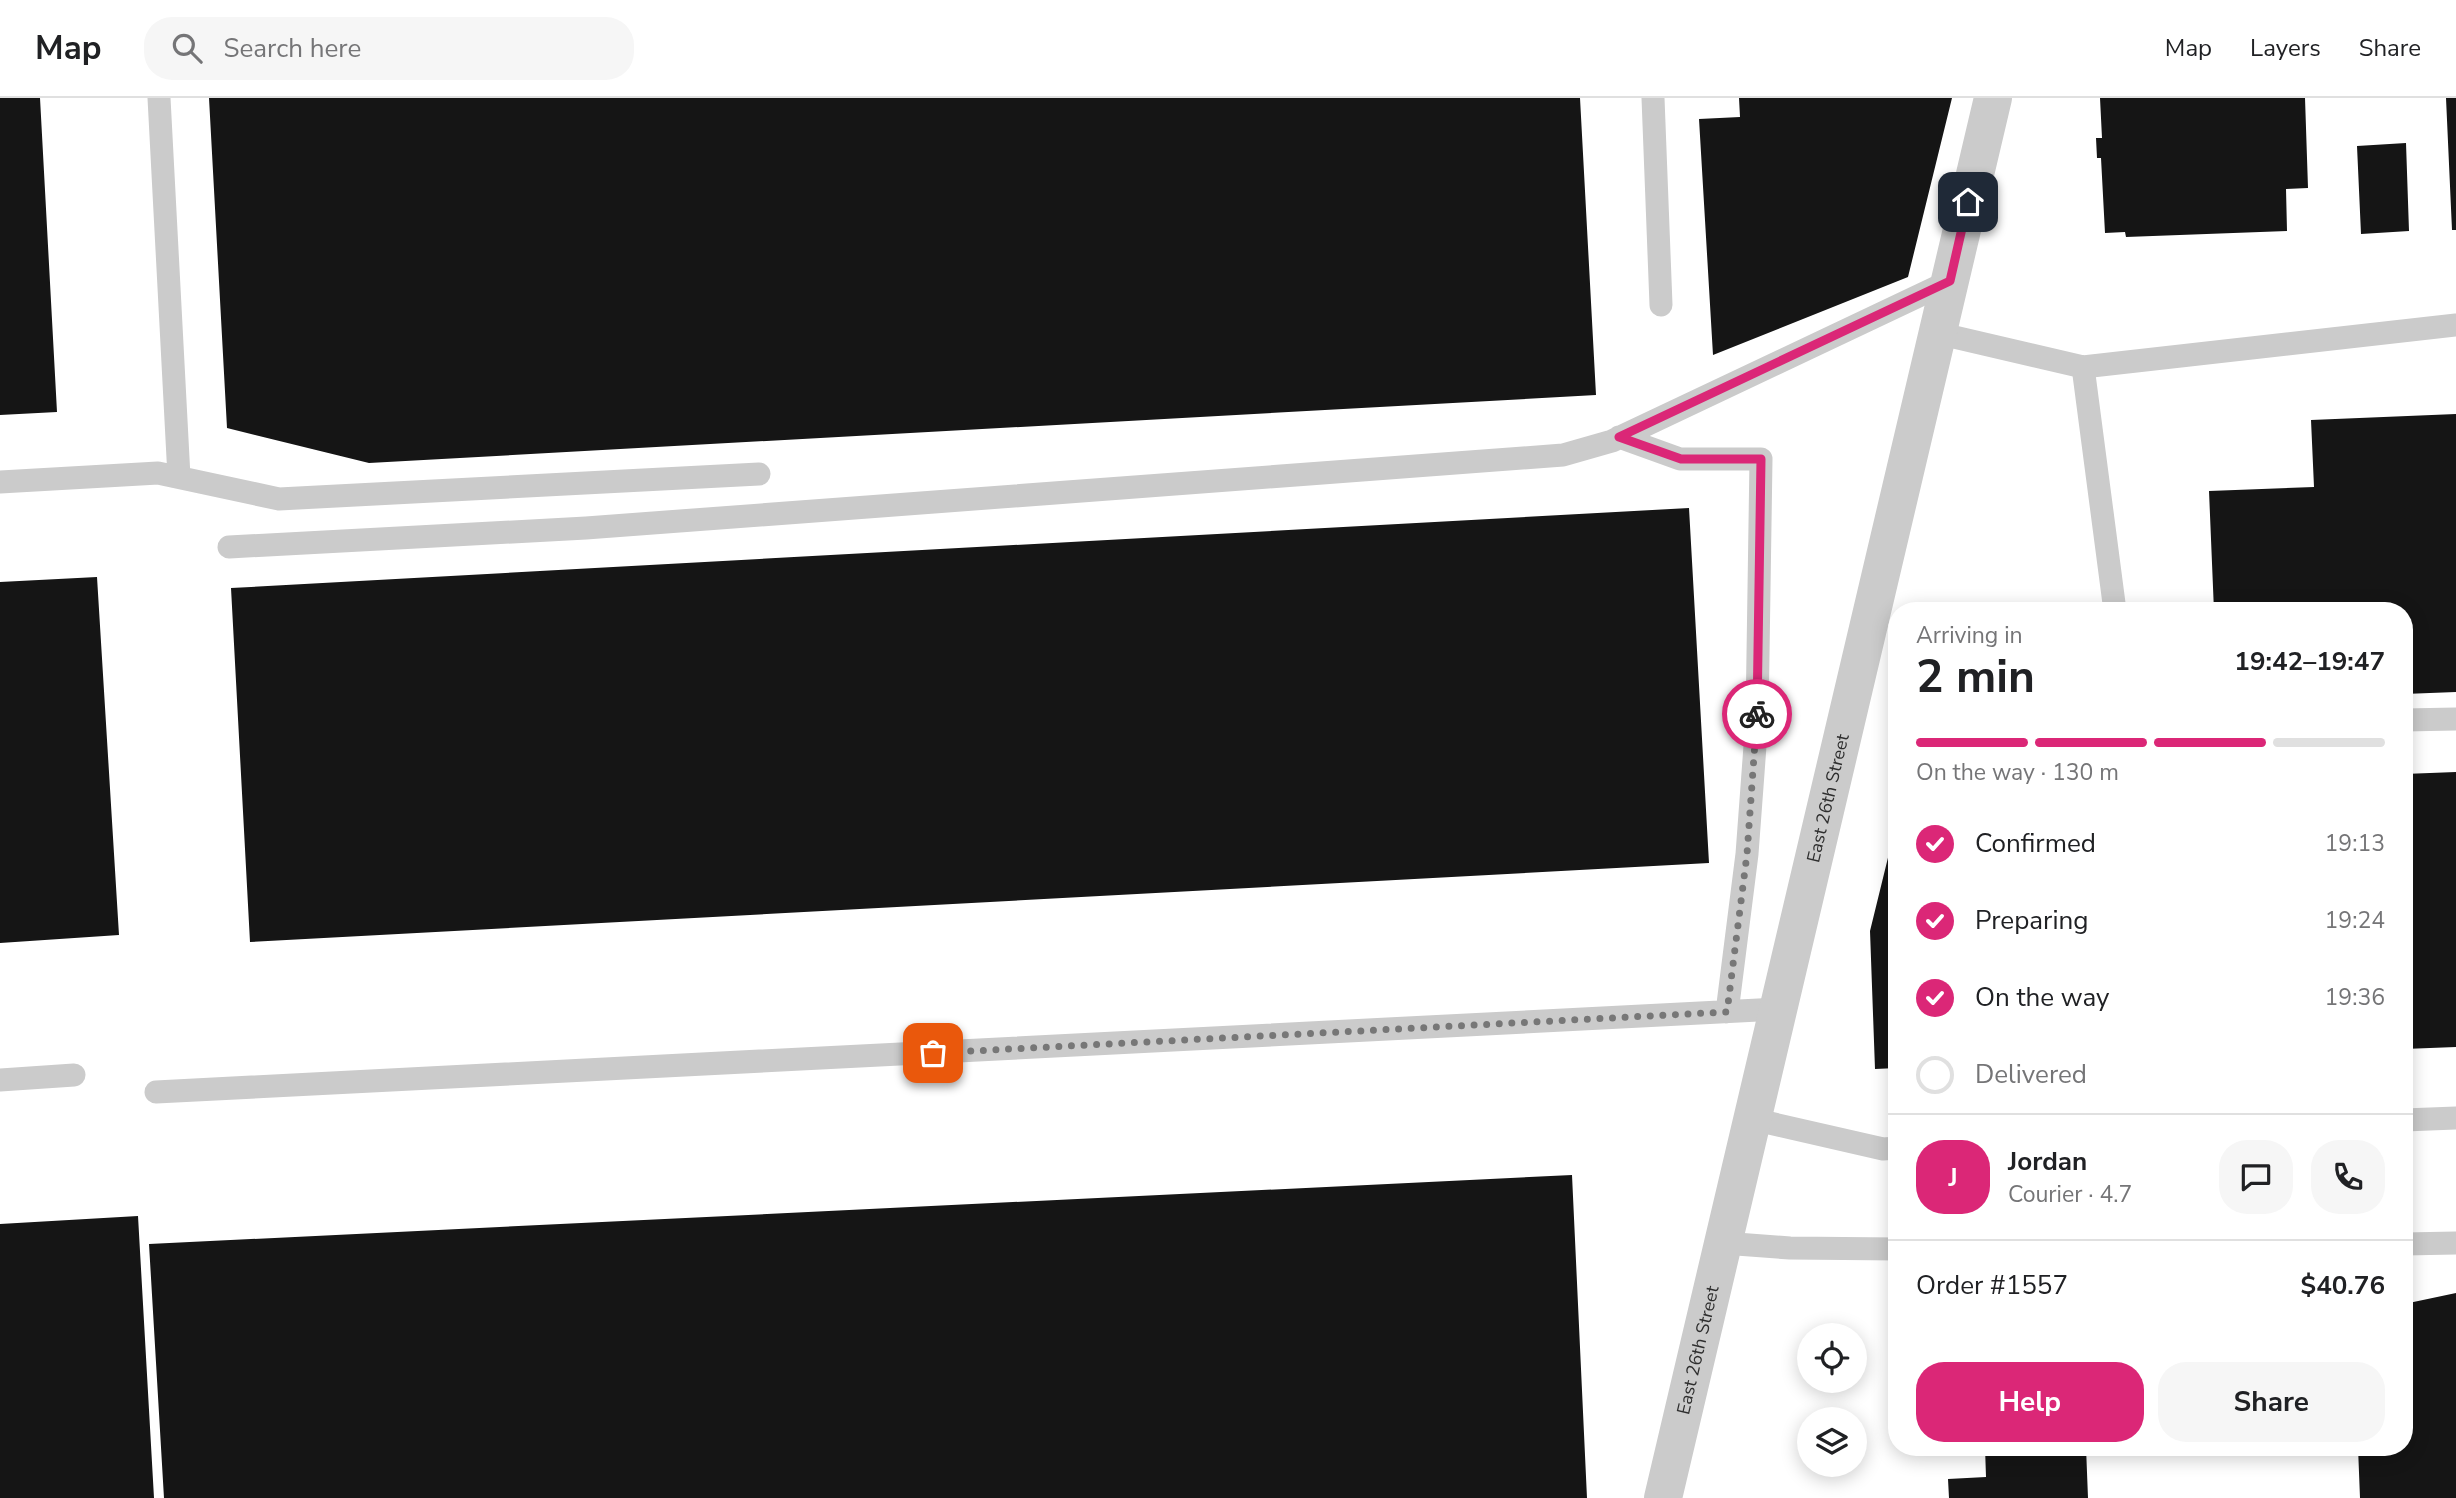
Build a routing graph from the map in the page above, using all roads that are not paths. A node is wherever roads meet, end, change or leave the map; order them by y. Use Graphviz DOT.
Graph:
graph roads {
  1 [pos="159,98"];
  2 [pos="1653,98"];
  3 [pos="1993,98"];
  4 [pos="1950,281"];
  5 [pos="1661,305"];
  6 [pos="2456,326"];
  7 [pos="1937,333"];
  8 [pos="2083,367"];
  9 [pos="1619,437"];
  10 [pos="759,474"];
  11 [pos="179,477"];
  12 [pos="0,482"];
  13 [pos="229,547"];
  14 [pos="2114,602"];
  15 [pos="2456,719"];
  16 [pos="2413,720"];
  17 [pos="1778,1009"];
  18 [pos="1727,1012"];
  19 [pos="74,1075"];
  20 [pos="0,1080"];
  21 [pos="156,1092"];
  22 [pos="2456,1118"];
  23 [pos="1752,1119"];
  24 [pos="2413,1120"];
  25 [pos="1888,1149"];
  26 [pos="1723,1243"];
  27 [pos="2456,1243"];
  28 [pos="2413,1244"];
  29 [pos="1888,1249"];
  30 [pos="1663,1498"];
  1 -- 11 [label="lane"];
  2 -- 5 [label="lane"];
  3 -- 4 [label="street, East 26th Street"];
  4 -- 7 [label="street, East 26th Street"];
  4 -- 9 [label="lane"];
  6 -- 8 [label="lane"];
  7 -- 8 [label="lane"];
  7 -- 17 [label="street, East 26th Street"];
  8 -- 14 [label="lane"];
  9 -- 13 [label="lane"];
  9 -- 18 [label="lane"];
  10 -- 11 [label="lane"];
  11 -- 12 [label="lane"];
  15 -- 16 [label="lane"];
  17 -- 18 [label="lane"];
  17 -- 23 [label="street, East 26th Street"];
  18 -- 21 [label="lane"];
  19 -- 20 [label="lane"];
  22 -- 24 [label="lane"];
  23 -- 25 [label="lane"];
  23 -- 26 [label="street, East 26th Street"];
  26 -- 29 [label="lane"];
  26 -- 30 [label="street, East 26th Street"];
  27 -- 28 [label="lane"];
}
